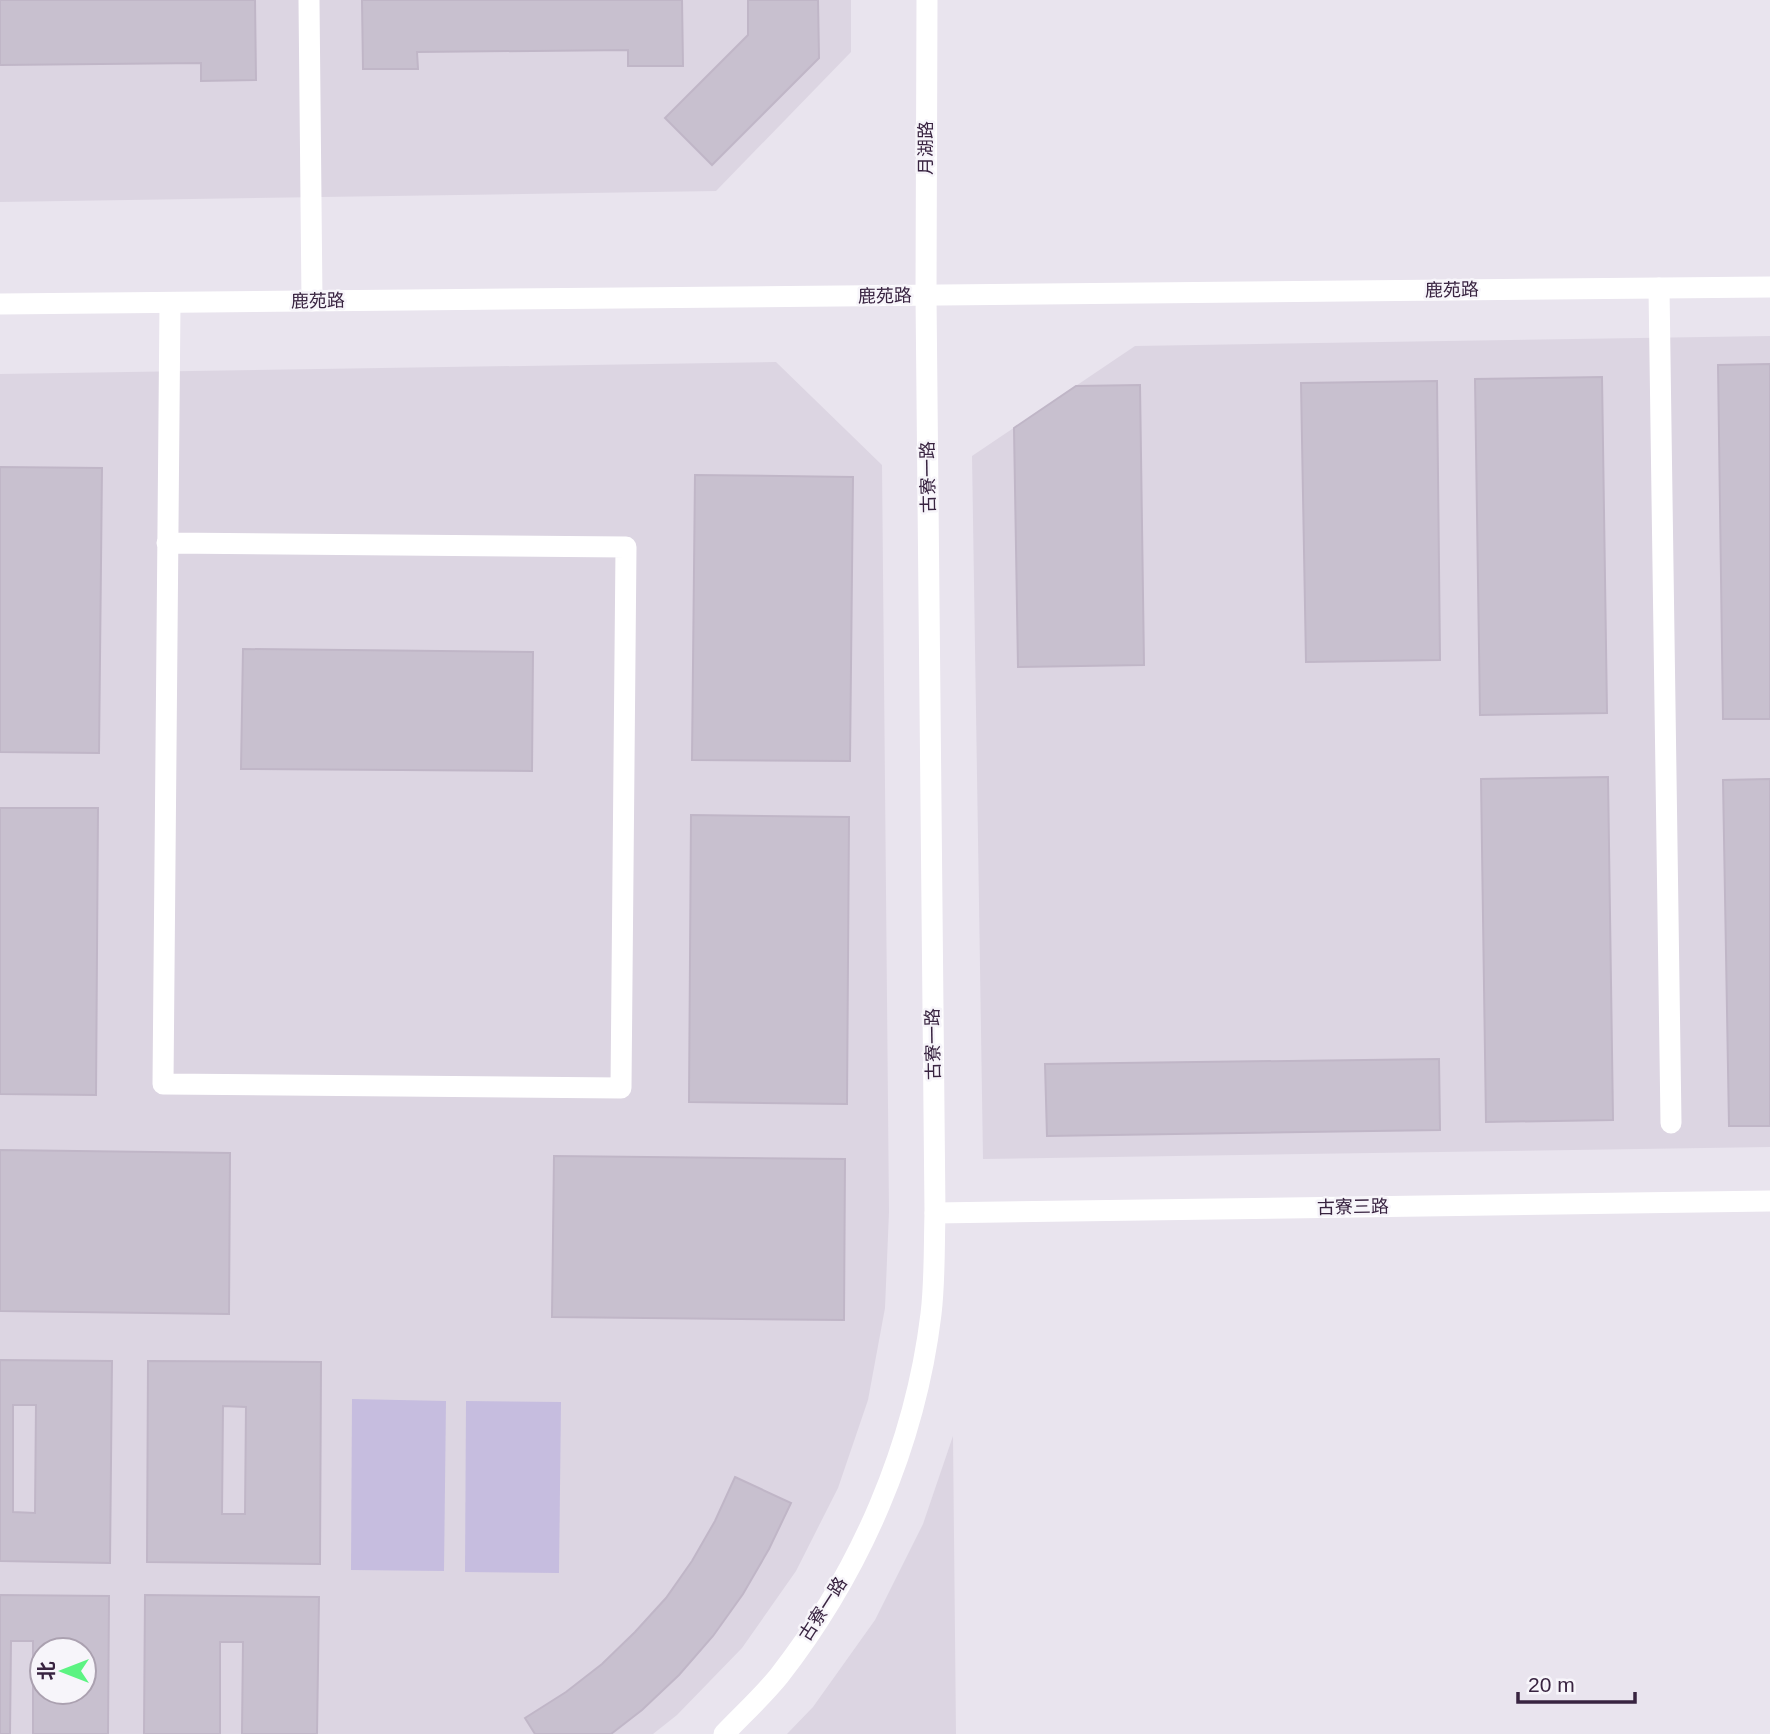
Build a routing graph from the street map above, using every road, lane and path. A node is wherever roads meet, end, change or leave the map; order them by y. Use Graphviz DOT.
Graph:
graph roads {
  1 [pos="309,0"];
  2 [pos="927,0"];
  3 [pos="1770,287"];
  4 [pos="1659,288"];
  5 [pos="926,295"];
  6 [pos="312,301"];
  7 [pos="170,303"];
  8 [pos="0,304"];
  9 [pos="167,543"];
  10 [pos="1671,1123"];
  11 [pos="1770,1201"];
  12 [pos="935,1213"];
  13 [pos="724,1734"];
  1 -- 6 [label="street"];
  2 -- 5 [label="street, 月湖路"];
  3 -- 4 [label="street, 鹿苑路"];
  4 -- 5 [label="street, 鹿苑路"];
  4 -- 10 [label="street"];
  5 -- 6 [label="street, 鹿苑路"];
  5 -- 12 [label="street, 古寮一路"];
  6 -- 7 [label="street, 鹿苑路"];
  7 -- 8 [label="street, 鹿苑路"];
  7 -- 9 [label="street"];
  9 -- 9 [label="street"];
  11 -- 12 [label="street, 古寮三路"];
  12 -- 13 [label="street, 古寮一路"];
}
